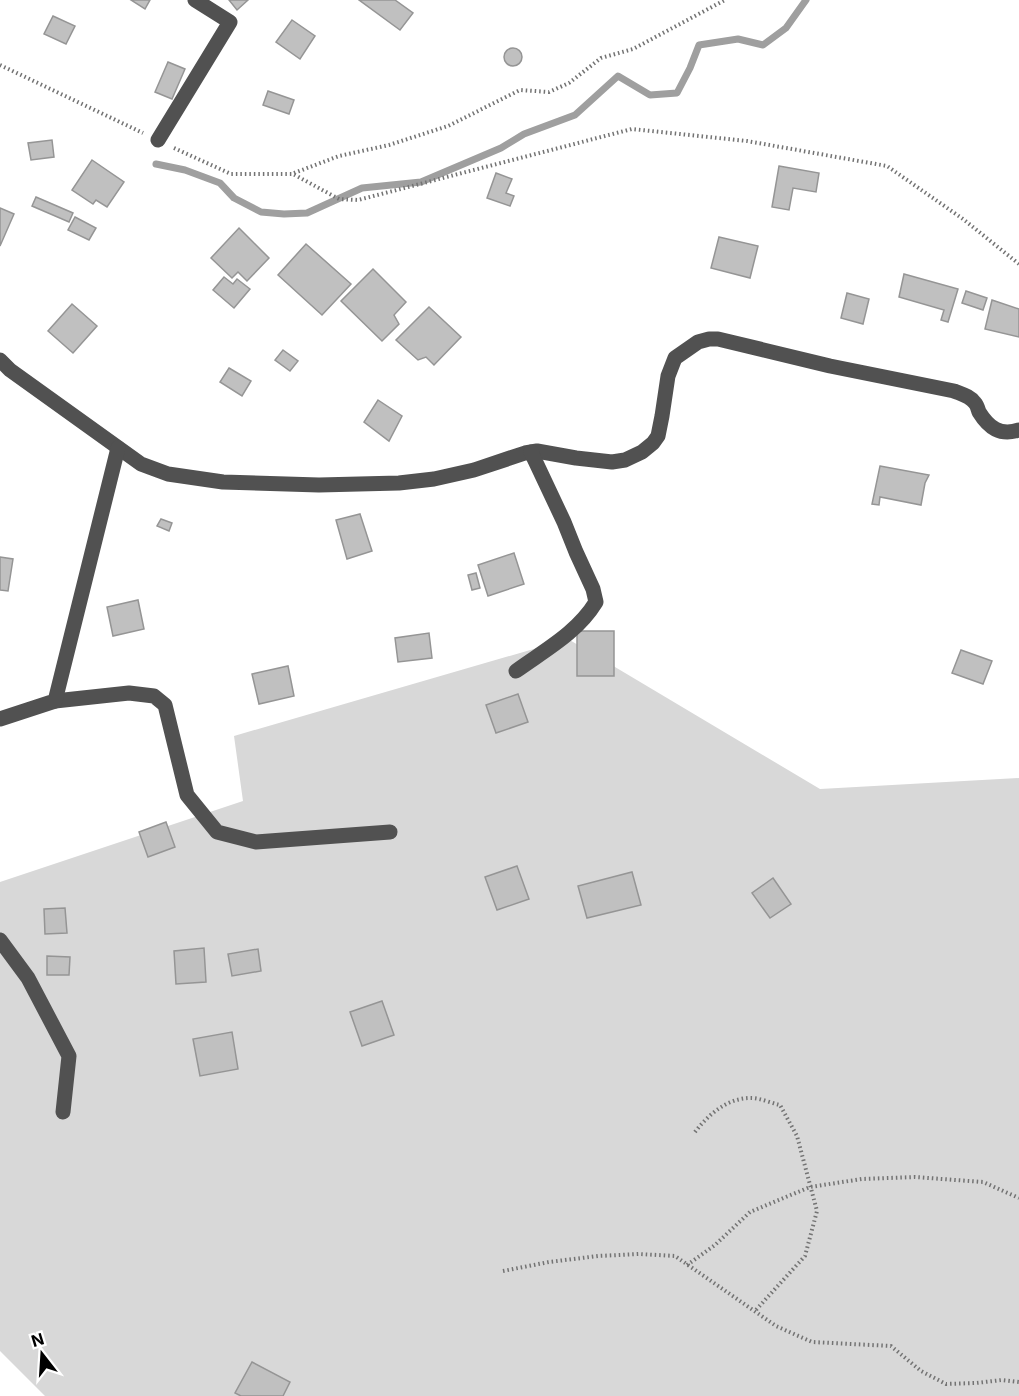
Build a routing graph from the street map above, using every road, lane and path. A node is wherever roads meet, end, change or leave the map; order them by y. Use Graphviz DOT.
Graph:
graph roads {
  1 [pos="195,0"];
  2 [pos="725,0"];
  3 [pos="158,140"];
  4 [pos="293,174"];
  5 [pos="358,200"];
  6 [pos="1019,264"];
  7 [pos="0,360"];
  8 [pos="1019,430"];
  9 [pos="118,448"];
  10 [pos="531,452"];
  11 [pos="516,671"];
  12 [pos="55,701"];
  13 [pos="0,718"];
  14 [pos="390,832"];
  15 [pos="0,940"];
  16 [pos="63,1112"];
  17 [pos="695,1132"];
  18 [pos="810,1187"];
  19 [pos="1019,1198"];
  20 [pos="687,1265"];
  21 [pos="503,1271"];
  22 [pos="755,1311"];
  23 [pos="1019,1382"];
  1 -- 3 [label="street"];
  2 -- 4 [label="path"];
  5 -- 6 [label="path"];
  7 -- 9 [label="street"];
  8 -- 10 [label="street"];
  9 -- 10 [label="street"];
  9 -- 12 [label="street"];
  10 -- 11 [label="street"];
  12 -- 13 [label="street"];
  12 -- 14 [label="street"];
  15 -- 16 [label="street"];
  17 -- 18 [label="path"];
  18 -- 19 [label="path"];
  18 -- 20 [label="path"];
  18 -- 22 [label="path"];
  20 -- 21 [label="path"];
  20 -- 22 [label="path"];
  22 -- 23 [label="path"];
}
